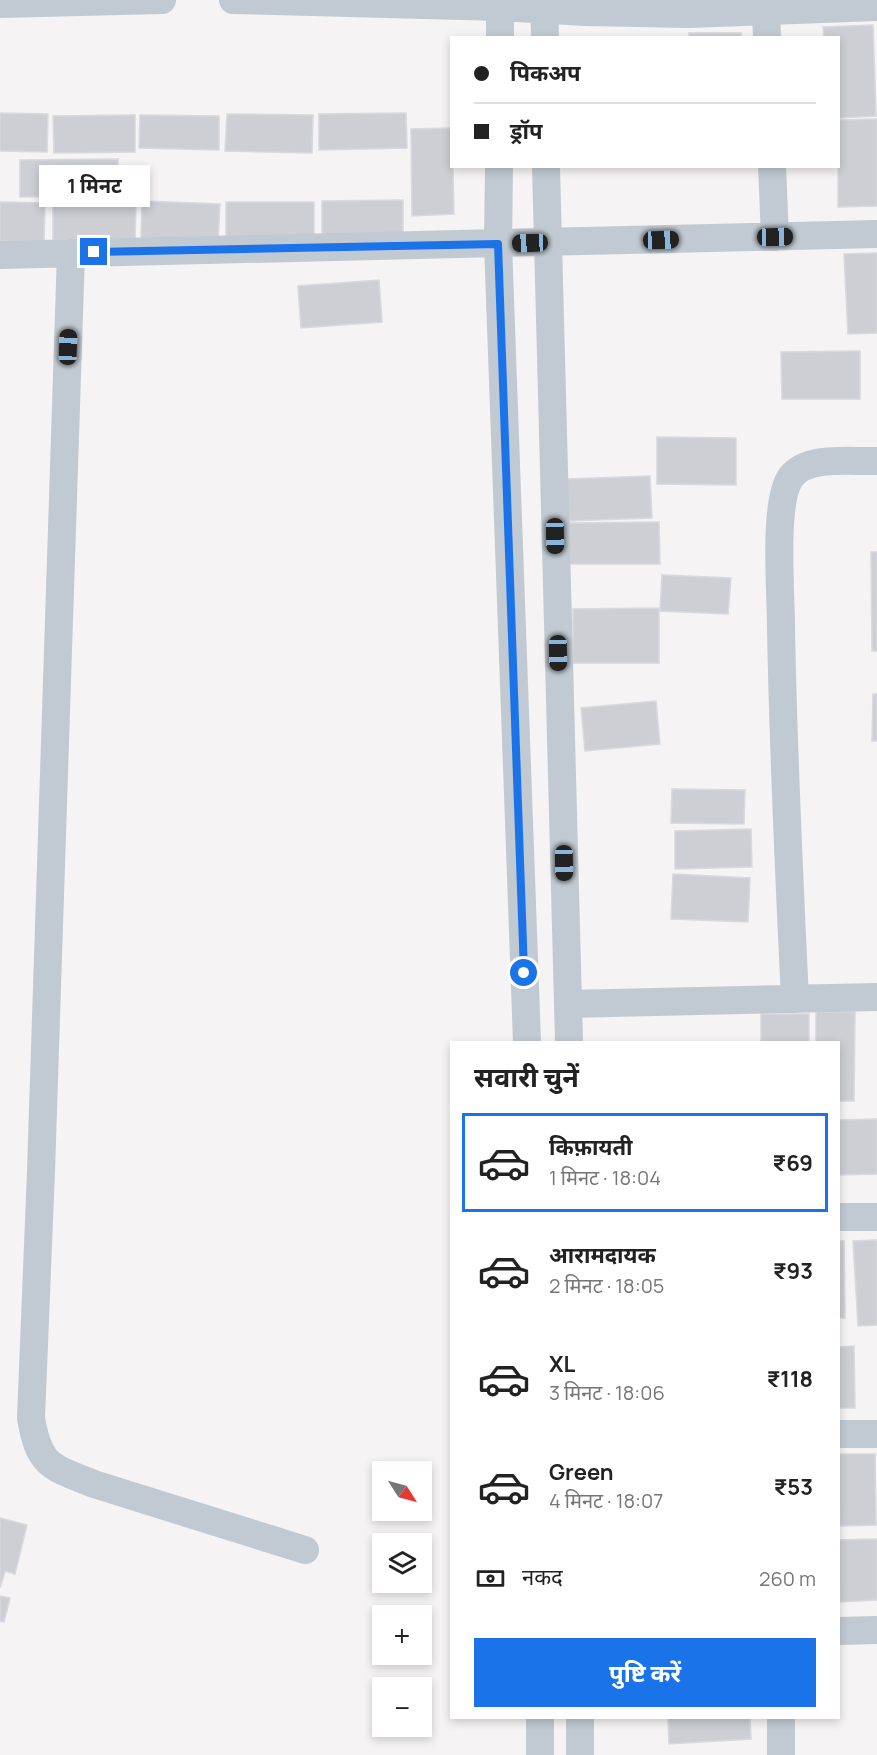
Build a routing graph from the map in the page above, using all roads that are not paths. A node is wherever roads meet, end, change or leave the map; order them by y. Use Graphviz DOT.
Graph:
graph roads {
  1 [pos="162,0"];
  2 [pos="233,0"];
  3 [pos="270,0"];
  4 [pos="76,1"];
  5 [pos="0,4"];
  6 [pos="500,4"];
  7 [pos="544,5"];
  8 [pos="805,5"];
  9 [pos="586,6"];
  10 [pos="689,7"];
  11 [pos="877,7"];
  12 [pos="767,24"];
  13 [pos="500,36"];
  14 [pos="544,36"];
  15 [pos="499,168"];
  16 [pos="546,168"];
  17 [pos="772,168"];
  18 [pos="877,234"];
  19 [pos="775,237"];
  20 [pos="547,243"];
  21 [pos="498,244"];
  22 [pos="71,253"];
  23 [pos="0,255"];
  24 [pos="877,461"];
  25 [pos="877,997"];
  26 [pos="795,999"];
  27 [pos="568,1004"];
  28 [pos="527,1041"];
  29 [pos="568,1041"];
  30 [pos="840,1217"];
  31 [pos="877,1217"];
  32 [pos="840,1434"];
  33 [pos="877,1434"];
  34 [pos="305,1550"];
  35 [pos="877,1630"];
  36 [pos="840,1631"];
  37 [pos="540,1719"];
  38 [pos="580,1719"];
  39 [pos="781,1719"];
  40 [pos="540,1755"];
  41 [pos="580,1755"];
  42 [pos="781,1755"];
  1 -- 4 [label="street"];
  2 -- 3 [label="street"];
  3 -- 6 [label="street"];
  4 -- 5 [label="street"];
  6 -- 7 [label="street"];
  6 -- 13 [label="street"];
  7 -- 9 [label="street"];
  7 -- 14 [label="street"];
  8 -- 11 [label="street"];
  8 -- 12 [label="street"];
  9 -- 10 [label="street"];
  10 -- 12 [label="street"];
  15 -- 21 [label="street"];
  16 -- 20 [label="street"];
  17 -- 19 [label="street"];
  18 -- 19 [label="street"];
  19 -- 20 [label="street"];
  20 -- 21 [label="street"];
  20 -- 27 [label="street"];
  21 -- 22 [label="street"];
  21 -- 28 [label="street"];
  22 -- 23 [label="street"];
  22 -- 34 [label="street"];
  24 -- 26 [label="street"];
  25 -- 26 [label="street"];
  26 -- 27 [label="street"];
  27 -- 29 [label="street"];
  30 -- 31 [label="street"];
  32 -- 33 [label="street"];
  35 -- 36 [label="street"];
  37 -- 40 [label="street"];
  38 -- 41 [label="street"];
  39 -- 42 [label="street"];
}
